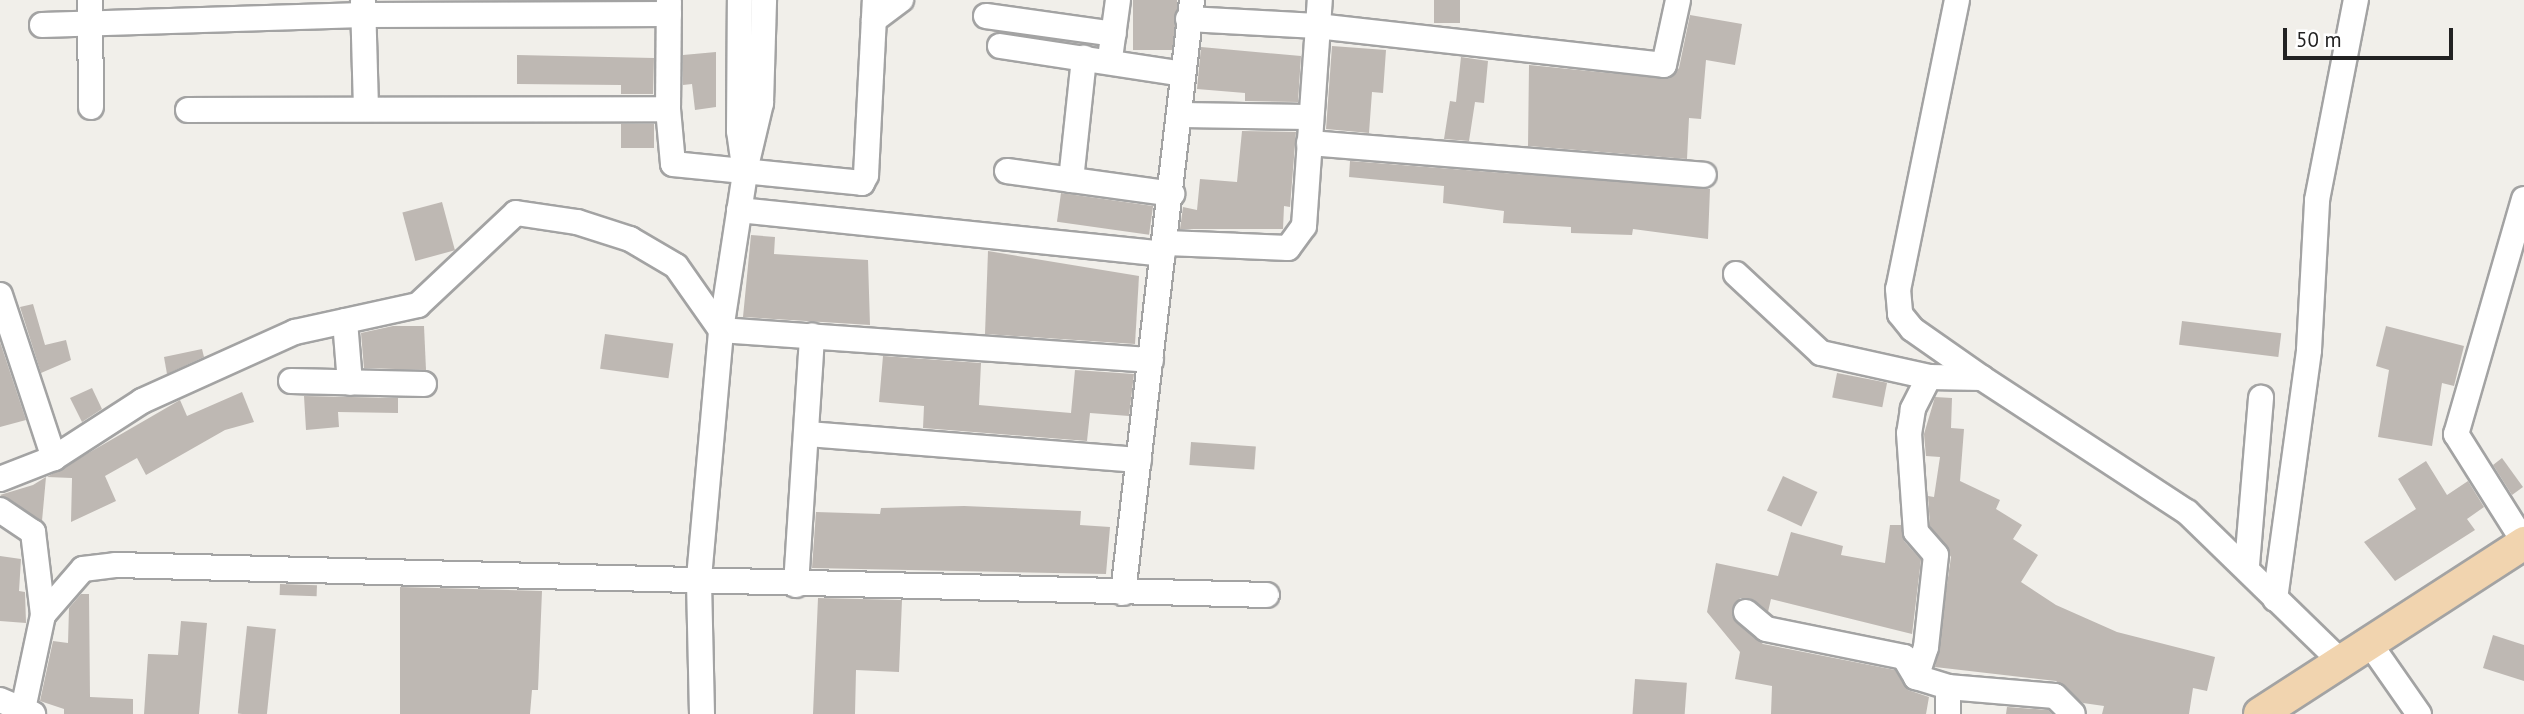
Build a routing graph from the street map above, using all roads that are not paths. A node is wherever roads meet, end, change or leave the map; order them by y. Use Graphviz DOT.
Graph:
graph roads {
  1 [pos="740,0"];
  2 [pos="764,0"];
  3 [pos="901,0"];
  4 [pos="1118,0"];
  5 [pos="1320,0"];
  6 [pos="1678,0"];
  7 [pos="1957,0"];
  8 [pos="2356,0"];
  9 [pos="669,7"];
  10 [pos="363,8"];
  11 [pos="874,10"];
  12 [pos="1190,10"];
  13 [pos="90,12"];
  14 [pos="986,16"];
  15 [pos="42,24"];
  16 [pos="1317,26"];
  17 [pos="1114,34"];
  18 [pos="1000,46"];
  19 [pos="1084,58"];
  20 [pos="1109,62"];
  21 [pos="1183,74"];
  22 [pos="91,107"];
  23 [pos="366,108"];
  24 [pos="668,109"];
  25 [pos="188,110"];
  26 [pos="1179,115"];
  27 [pos="1311,117"];
  28 [pos="1309,143"];
  29 [pos="1007,171"];
  30 [pos="745,173"];
  31 [pos="1704,175"];
  32 [pos="1070,180"];
  33 [pos="1172,194"];
  34 [pos="2524,200"];
  35 [pos="739,210"];
  36 [pos="1165,249"];
  37 [pos="1736,274"];
  38 [pos="0,295"];
  39 [pos="345,321"];
  40 [pos="722,330"];
  41 [pos="812,336"];
  42 [pos="1152,360"];
  43 [pos="1929,377"];
  44 [pos="1982,378"];
  45 [pos="291,381"];
  46 [pos="350,383"];
  47 [pos="424,384"];
  48 [pos="2261,398"];
  49 [pos="807,434"];
  50 [pos="54,458"];
  51 [pos="1139,460"];
  52 [pos="1,474"];
  53 [pos="0,510"];
  54 [pos="2524,543"];
  55 [pos="2247,565"];
  56 [pos="699,578"];
  57 [pos="796,585"];
  58 [pos="1123,593"];
  59 [pos="1267,595"];
  60 [pos="2275,599"];
  61 [pos="1746,612"];
  62 [pos="43,615"];
  63 [pos="2368,640"];
  64 [pos="2341,662"];
  65 [pos="1916,677"];
  66 [pos="1948,687"];
  67 [pos="18,707"];
  68 [pos="702,714"];
  69 [pos="1948,714"];
  70 [pos="2073,714"];
  71 [pos="2260,714"];
  72 [pos="2419,714"];
  1 -- 30 [label="street"];
  2 -- 30 [label="street"];
  3 -- 11 [label="street"];
  4 -- 17 [label="street"];
  5 -- 16 [label="street"];
  6 -- 16 [label="street"];
  7 -- 44 [label="street"];
  8 -- 60 [label="street"];
  9 -- 10 [label="street"];
  9 -- 24 [label="street"];
  10 -- 13 [label="street"];
  10 -- 23 [label="street"];
  11 -- 30 [label="street"];
  12 -- 16 [label="street"];
  12 -- 21 [label="street"];
  13 -- 15 [label="street"];
  13 -- 22 [label="street"];
  14 -- 17 [label="street"];
  16 -- 27 [label="street"];
  17 -- 20 [label="street"];
  18 -- 19 [label="street"];
  19 -- 20 [label="street"];
  19 -- 32 [label="street"];
  20 -- 21 [label="street"];
  21 -- 26 [label="street"];
  23 -- 24 [label="street"];
  23 -- 25 [label="street"];
  24 -- 30 [label="street"];
  26 -- 27 [label="street"];
  26 -- 33 [label="street"];
  27 -- 28 [label="street"];
  28 -- 31 [label="street"];
  28 -- 36 [label="street"];
  29 -- 32 [label="street"];
  30 -- 35 [label="street"];
  32 -- 33 [label="street"];
  33 -- 36 [label="street"];
  34 -- 54 [label="street"];
  35 -- 36 [label="street"];
  35 -- 40 [label="street"];
  36 -- 42 [label="street"];
  37 -- 43 [label="street"];
  38 -- 50 [label="street"];
  39 -- 40 [label="street"];
  39 -- 46 [label="street"];
  39 -- 50 [label="street"];
  40 -- 41 [label="street"];
  40 -- 56 [label="street"];
  41 -- 42 [label="street"];
  41 -- 49 [label="street"];
  42 -- 51 [label="street"];
  43 -- 44 [label="street"];
  43 -- 65 [label="street"];
  44 -- 55 [label="street"];
  45 -- 46 [label="street"];
  46 -- 47 [label="street"];
  48 -- 55 [label="street"];
  49 -- 51 [label="street"];
  49 -- 57 [label="street"];
  50 -- 52 [label="street"];
  51 -- 58 [label="street"];
  53 -- 62 [label="street"];
  54 -- 63 [label="main road"];
  55 -- 60 [label="street"];
  56 -- 57 [label="street"];
  56 -- 62 [label="street"];
  56 -- 68 [label="street"];
  57 -- 58 [label="street"];
  58 -- 59 [label="street"];
  60 -- 64 [label="street"];
  61 -- 65 [label="street"];
  62 -- 67 [label="street"];
  63 -- 64 [label="main road"];
  63 -- 72 [label="street"];
  64 -- 71 [label="main road"];
  65 -- 66 [label="street"];
  66 -- 69 [label="street"];
  66 -- 70 [label="street"];
}
